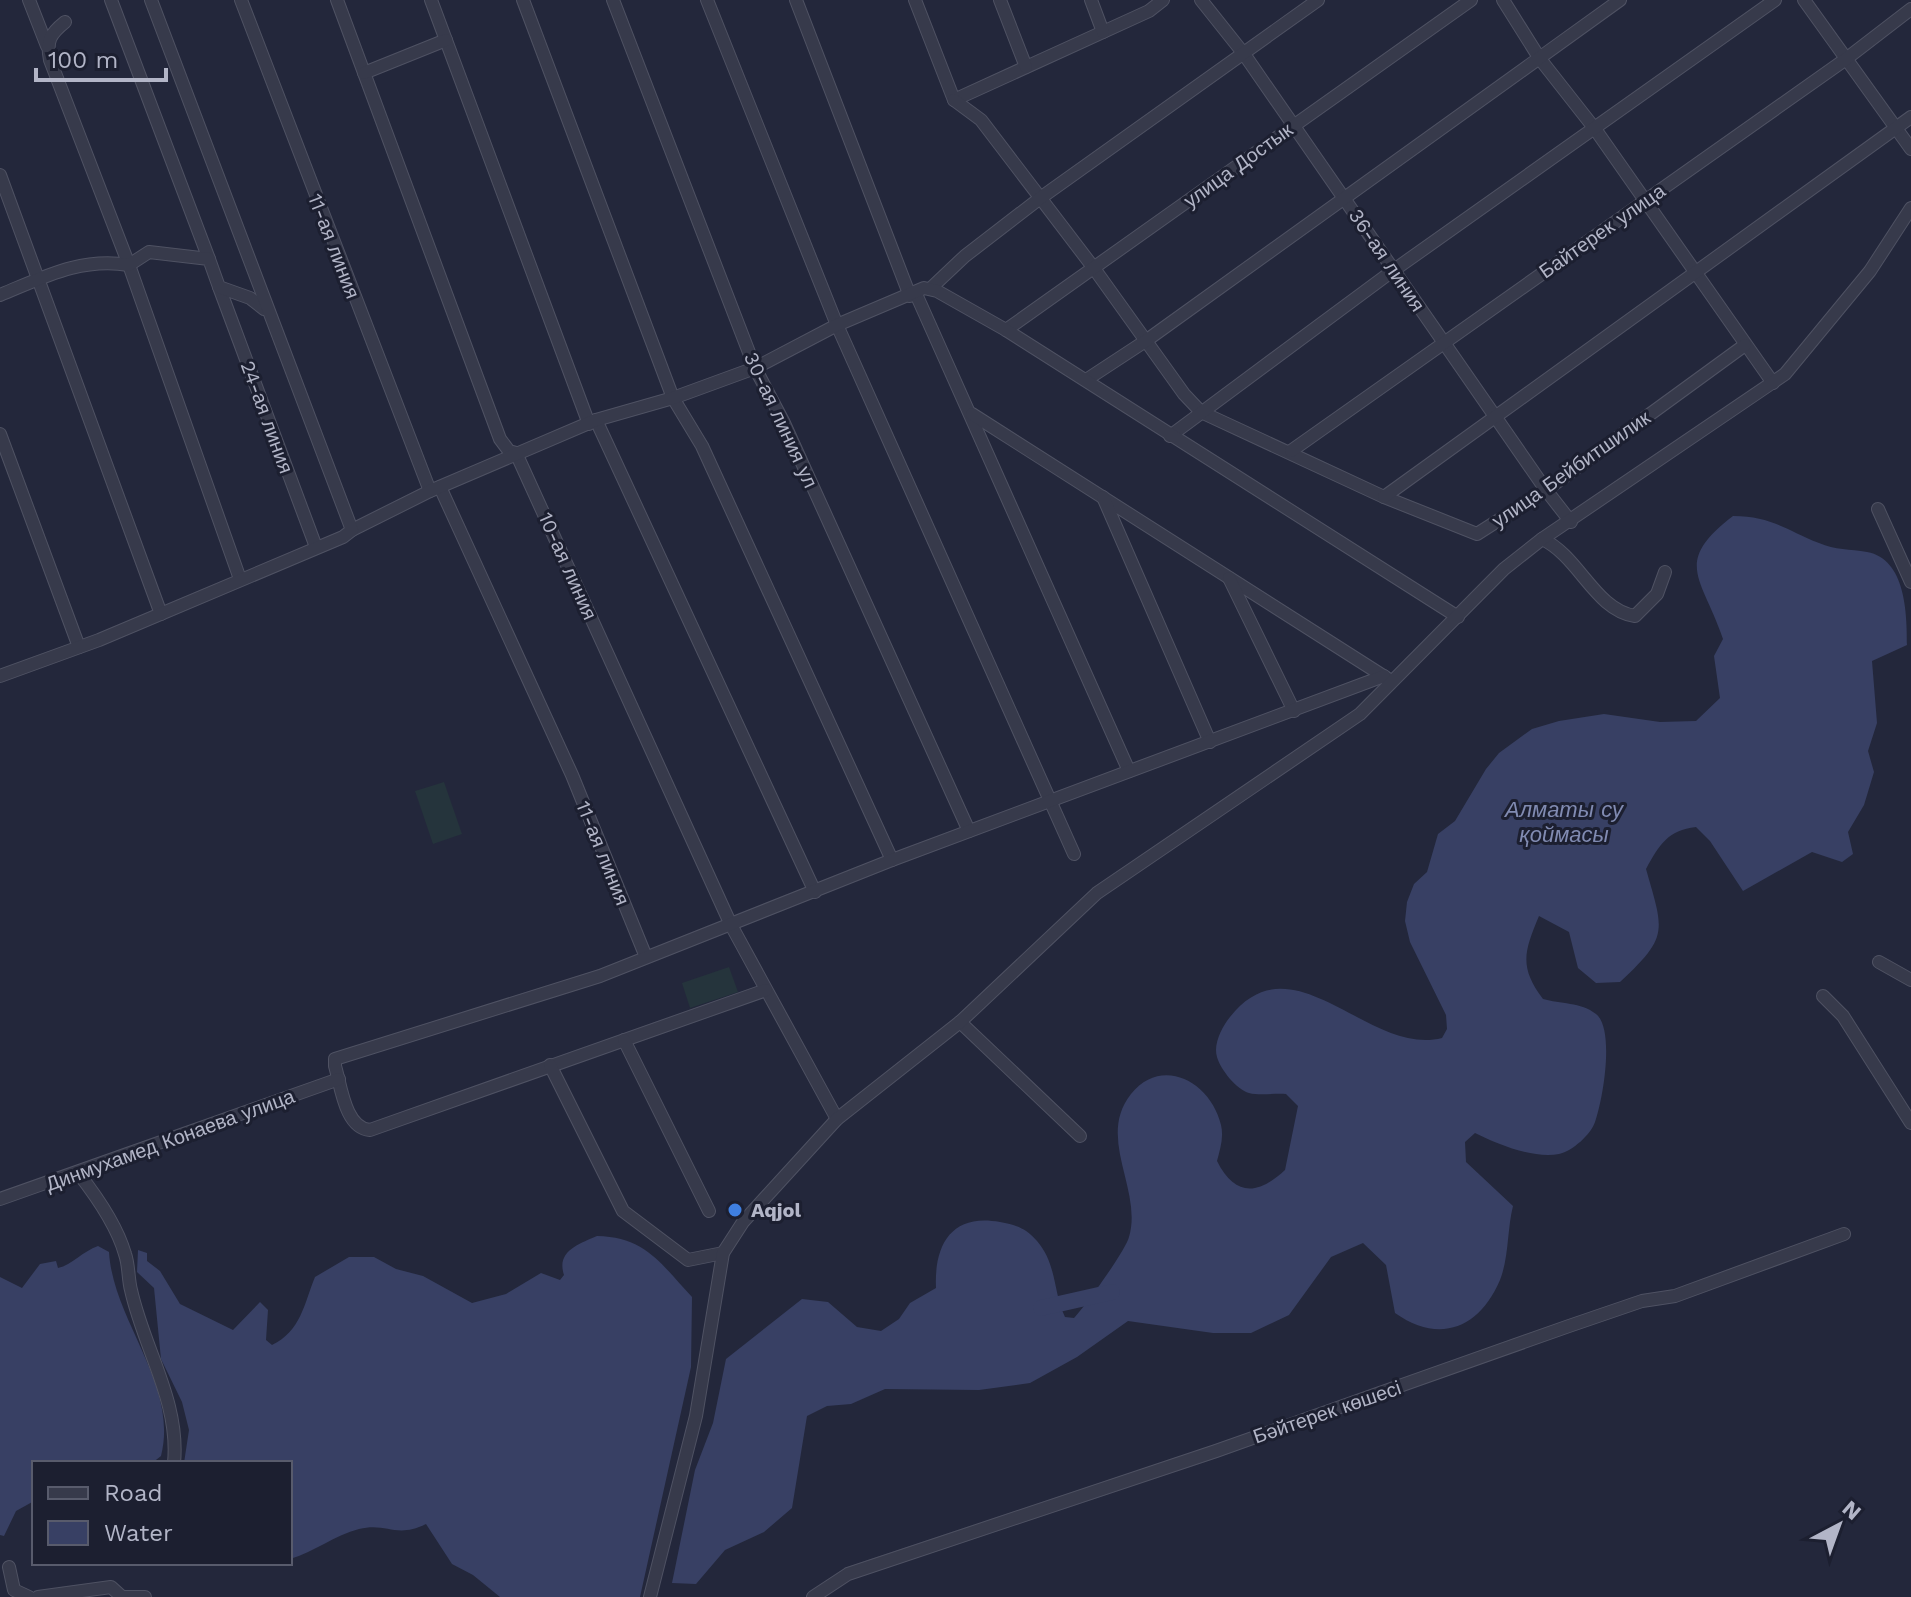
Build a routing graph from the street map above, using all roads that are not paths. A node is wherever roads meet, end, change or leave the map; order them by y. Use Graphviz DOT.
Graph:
graph roads {
  1 [pos="29,0"];
  2 [pos="111,0"];
  3 [pos="151,0"];
  4 [pos="241,0"];
  5 [pos="337,0"];
  6 [pos="431,0"];
  7 [pos="523,0"];
  8 [pos="613,0"];
  9 [pos="707,0"];
  10 [pos="796,0"];
  11 [pos="915,0"];
  12 [pos="1000,0"];
  13 [pos="1091,0"];
  14 [pos="1163,0"];
  15 [pos="1201,0"];
  16 [pos="1318,0"];
  17 [pos="1471,0"];
  18 [pos="1503,0"];
  19 [pos="1620,0"];
  20 [pos="1775,0"];
  21 [pos="1804,0"];
  22 [pos="1911,9"];
  23 [pos="65,22"];
  24 [pos="1103,32"];
  25 [pos="446,40"];
  26 [pos="47,46"];
  27 [pos="1244,54"];
  28 [pos="1540,59"];
  29 [pos="1846,59"];
  30 [pos="1026,67"];
  31 [pos="364,73"];
  32 [pos="954,100"];
  33 [pos="1911,117"];
  34 [pos="1293,125"];
  35 [pos="1896,128"];
  36 [pos="1595,129"];
  37 [pos="1911,149"];
  38 [pos="0,175"];
  39 [pos="1345,196"];
  40 [pos="1039,199"];
  41 [pos="1644,202"];
  42 [pos="1911,208"];
  43 [pos="209,259"];
  44 [pos="129,265"];
  45 [pos="1093,267"];
  46 [pos="1395,271"];
  47 [pos="1695,273"];
  48 [pos="39,279"];
  49 [pos="219,287"];
  50 [pos="930,289"];
  51 [pos="0,295"];
  52 [pos="913,295"];
  53 [pos="267,312"];
  54 [pos="837,325"];
  55 [pos="1006,330"];
  56 [pos="1147,340"];
  57 [pos="1442,341"];
  58 [pos="1745,345"];
  59 [pos="755,368"];
  60 [pos="1086,380"];
  61 [pos="1773,383"];
  62 [pos="673,398"];
  63 [pos="1201,412"];
  64 [pos="972,414"];
  65 [pos="1497,416"];
  66 [pos="592,422"];
  67 [pos="0,434"];
  68 [pos="1170,436"];
  69 [pos="1291,451"];
  70 [pos="516,453"];
  71 [pos="435,489"];
  72 [pos="1546,490"];
  73 [pos="1103,497"];
  74 [pos="1384,497"];
  75 [pos="1878,509"];
  76 [pos="1571,522"];
  77 [pos="352,530"];
  78 [pos="1542,539"];
  79 [pos="316,547"];
  80 [pos="1665,572"];
  81 [pos="1229,578"];
  82 [pos="240,579"];
  83 [pos="1911,582"];
  84 [pos="161,614"];
  85 [pos="1458,617"];
  86 [pos="79,647"];
  87 [pos="0,676"];
  88 [pos="1388,680"];
  89 [pos="1294,711"];
  90 [pos="1210,742"];
  91 [pos="1129,771"];
  92 [pos="1051,802"];
  93 [pos="969,831"];
  94 [pos="1074,854"];
  95 [pos="892,860"];
  96 [pos="815,892"];
  97 [pos="731,925"];
  98 [pos="646,957"];
  99 [pos="1879,962"];
  100 [pos="1911,980"];
  101 [pos="766,990"];
  102 [pos="1823,996"];
  103 [pos="960,1022"];
  104 [pos="624,1040"];
  105 [pos="550,1065"];
  106 [pos="339,1079"];
  107 [pos="837,1119"];
  108 [pos="1911,1123"];
  109 [pos="1080,1136"];
  110 [pos="79,1174"];
  111 [pos="0,1199"];
  112 [pos="709,1211"];
  113 [pos="1844,1234"];
  114 [pos="723,1253"];
  115 [pos="174,1461"];
  116 [pos="9,1567"];
  117 [pos="29,1597"];
  118 [pos="38,1597"];
  119 [pos="145,1597"];
  120 [pos="650,1597"];
  121 [pos="813,1597"];
  1 -- 26 [label="street"];
  2 -- 43 [label="street"];
  3 -- 53 [label="street"];
  4 -- 71 [label="street, 11-ая линия"];
  5 -- 31 [label="street, 10-ая линия"];
  6 -- 25 [label="street"];
  7 -- 62 [label="street"];
  8 -- 59 [label="street, 30-ая линия ул"];
  9 -- 54 [label="street"];
  10 -- 52 [label="street"];
  11 -- 32 [label="street"];
  12 -- 30 [label="street"];
  13 -- 24 [label="street"];
  14 -- 24 [label="street"];
  15 -- 27 [label="street, 36-ая линия"];
  16 -- 27 [label="street"];
  17 -- 34 [label="street, улица Достык"];
  18 -- 28 [label="street"];
  19 -- 28 [label="street"];
  20 -- 36 [label="street"];
  21 -- 29 [label="street"];
  22 -- 29 [label="street, Байтерек улица"];
  23 -- 26 [label="street"];
  24 -- 30 [label="street"];
  25 -- 31 [label="street"];
  25 -- 66 [label="street"];
  26 -- 44 [label="street"];
  27 -- 34 [label="street, 36-ая линия"];
  27 -- 40 [label="street"];
  28 -- 36 [label="street"];
  28 -- 39 [label="street"];
  29 -- 35 [label="street"];
  29 -- 41 [label="street, Байтерек улица"];
  30 -- 32 [label="street"];
  31 -- 70 [label="street, 10-ая линия"];
  32 -- 40 [label="street"];
  33 -- 35 [label="street"];
  34 -- 39 [label="street, 36-ая линия"];
  34 -- 45 [label="street, улица Достык"];
  35 -- 37 [label="street"];
  35 -- 47 [label="street"];
  36 -- 41 [label="street"];
  36 -- 46 [label="street"];
  38 -- 48 [label="street"];
  39 -- 46 [label="street, 36-ая линия"];
  39 -- 56 [label="street"];
  40 -- 45 [label="street"];
  40 -- 50 [label="street"];
  41 -- 47 [label="street"];
  41 -- 57 [label="street, Байтерек улица"];
  42 -- 61 [label="street"];
  43 -- 44 [label="street"];
  43 -- 49 [label="street, 24-ая линия"];
  44 -- 48 [label="street"];
  44 -- 82 [label="street"];
  45 -- 55 [label="street, улица Достык"];
  45 -- 56 [label="street"];
  46 -- 57 [label="street, 36-ая линия"];
  46 -- 63 [label="street"];
  47 -- 58 [label="street"];
  47 -- 65 [label="street"];
  48 -- 51 [label="street"];
  48 -- 84 [label="street"];
  49 -- 53 [label="street"];
  49 -- 79 [label="street, 24-ая линия"];
  50 -- 52 [label="street"];
  50 -- 55 [label="street"];
  52 -- 54 [label="street"];
  52 -- 64 [label="street"];
  53 -- 77 [label="street"];
  54 -- 59 [label="street"];
  54 -- 92 [label="street"];
  55 -- 60 [label="street"];
  56 -- 60 [label="street"];
  56 -- 63 [label="street"];
  57 -- 65 [label="street, 36-ая линия"];
  57 -- 69 [label="street, Байтерек улица"];
  58 -- 61 [label="street"];
  58 -- 72 [label="street, улица Бейбитшилик"];
  59 -- 62 [label="street"];
  59 -- 93 [label="street, 30-ая линия ул"];
  60 -- 68 [label="street"];
  61 -- 76 [label="street"];
  62 -- 66 [label="street"];
  62 -- 95 [label="street"];
  63 -- 68 [label="street"];
  63 -- 69 [label="street"];
  64 -- 73 [label="street"];
  64 -- 91 [label="street"];
  65 -- 72 [label="street, 36-ая линия"];
  65 -- 74 [label="street"];
  66 -- 70 [label="street"];
  66 -- 96 [label="street"];
  67 -- 86 [label="street"];
  68 -- 85 [label="street"];
  69 -- 74 [label="street"];
  70 -- 71 [label="street"];
  70 -- 97 [label="street, 10-ая линия"];
  71 -- 77 [label="street"];
  71 -- 98 [label="street, 11-ая линия"];
  72 -- 74 [label="street, улица Бейбитшилик"];
  72 -- 76 [label="street, 36-ая линия"];
  73 -- 81 [label="street"];
  73 -- 90 [label="street"];
  75 -- 83 [label="street"];
  76 -- 78 [label="street"];
  77 -- 79 [label="street"];
  78 -- 80 [label="street"];
  78 -- 85 [label="street"];
  79 -- 82 [label="street"];
  81 -- 88 [label="street"];
  81 -- 89 [label="street"];
  82 -- 84 [label="street"];
  84 -- 86 [label="street"];
  85 -- 88 [label="street"];
  86 -- 87 [label="street"];
  88 -- 89 [label="street"];
  88 -- 103 [label="street"];
  89 -- 90 [label="street"];
  90 -- 91 [label="street"];
  91 -- 92 [label="street"];
  92 -- 93 [label="street"];
  92 -- 94 [label="street"];
  93 -- 95 [label="street"];
  95 -- 96 [label="street"];
  96 -- 97 [label="street"];
  97 -- 98 [label="street"];
  97 -- 101 [label="street, 10-ая линия"];
  98 -- 106 [label="street"];
  99 -- 100 [label="street"];
  101 -- 104 [label="street"];
  101 -- 107 [label="street, 10-ая линия"];
  102 -- 108 [label="street"];
  103 -- 107 [label="street"];
  103 -- 109 [label="street"];
  104 -- 105 [label="street"];
  104 -- 112 [label="street"];
  105 -- 106 [label="street"];
  105 -- 114 [label="street"];
  106 -- 110 [label="street, Динмухамед Конаева улица"];
  107 -- 114 [label="street"];
  110 -- 111 [label="street, Динмухамед Конаева улица"];
  110 -- 115 [label="street"];
  113 -- 121 [label="street, Бәйтерек көшесі"];
  114 -- 120 [label="street"];
  116 -- 117 [label="street"];
  118 -- 119 [label="street"];
}
